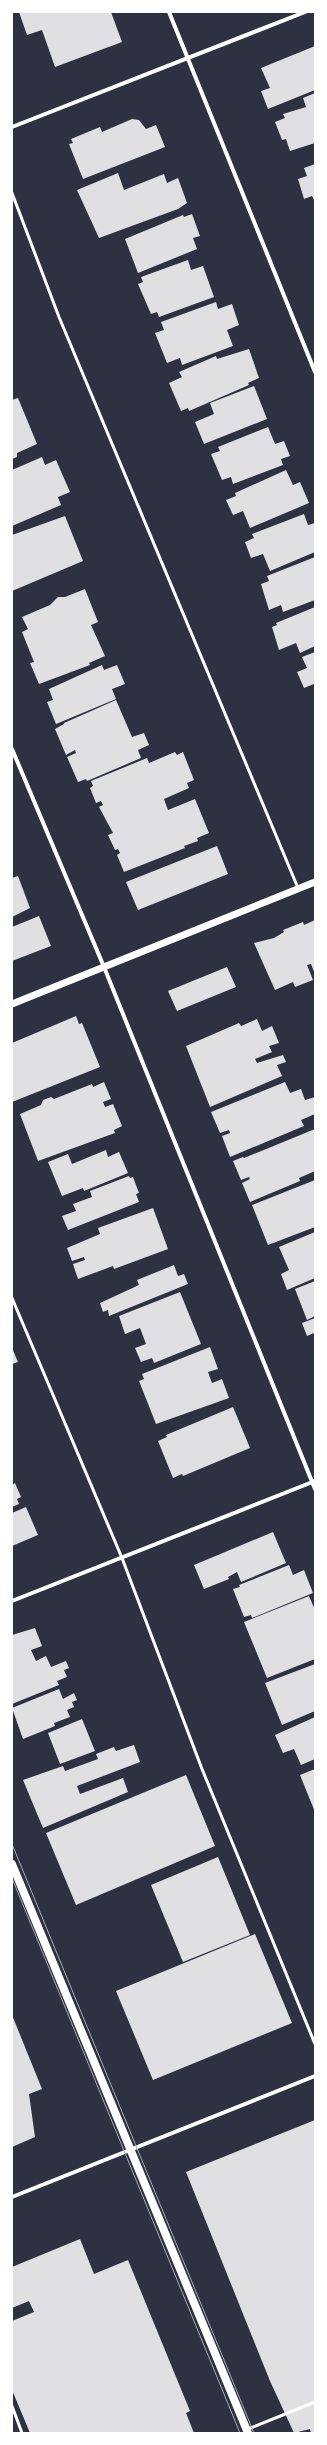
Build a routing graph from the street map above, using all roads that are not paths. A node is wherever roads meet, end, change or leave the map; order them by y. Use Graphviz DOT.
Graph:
graph roads {
  1 [pos="169,12"];
  2 [pos="305,12"];
  3 [pos="189,59"];
  4 [pos="12,127"];
  5 [pos="12,193"];
  6 [pos="315,372"];
  7 [pos="12,749"];
  8 [pos="315,882"];
  9 [pos="298,888"];
  10 [pos="104,967"];
  11 [pos="12,1004"];
  12 [pos="12,1298"];
  13 [pos="314,1481"];
  14 [pos="315,1489"];
  15 [pos="122,1558"];
  16 [pos="12,1601"];
  17 [pos="12,1864"];
  18 [pos="315,2044"];
  19 [pos="315,2076"];
  20 [pos="132,2150"];
  21 [pos="12,2198"];
  22 [pos="315,2402"];
  23 [pos="12,2406"];
  24 [pos="247,2432"];
  25 [pos="22,2433"];
  1 -- 3 [label="street"];
  2 -- 3 [label="street"];
  3 -- 4 [label="street"];
  3 -- 6 [label="street"];
  5 -- 9 [label="lane"];
  7 -- 10 [label="street"];
  8 -- 9 [label="street"];
  9 -- 10 [label="street"];
  10 -- 11 [label="street"];
  10 -- 13 [label="street"];
  12 -- 15 [label="lane"];
  13 -- 14 [label="street"];
  13 -- 15 [label="street"];
  15 -- 16 [label="street"];
  15 -- 18 [label="lane"];
  17 -- 20 [label="main road"];
  19 -- 20 [label="street"];
  20 -- 21 [label="street"];
  20 -- 24 [label="main road"];
  22 -- 24 [label="lane"];
  23 -- 25 [label="lane"];
}
